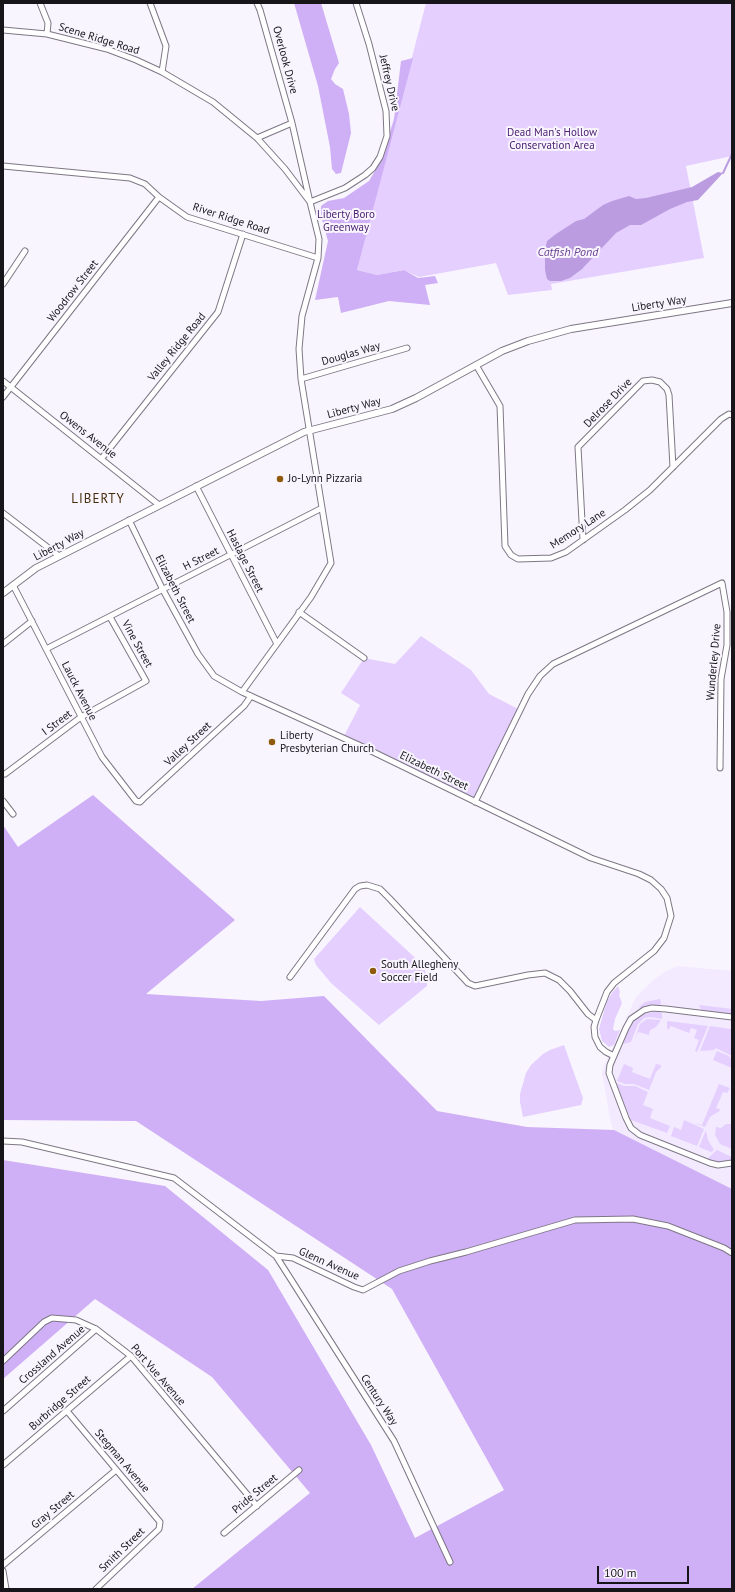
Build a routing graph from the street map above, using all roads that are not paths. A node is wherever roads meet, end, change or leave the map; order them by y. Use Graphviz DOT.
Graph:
graph roads {
  1 [pos="40,3"];
  2 [pos="150,3"];
  3 [pos="257,3"];
  4 [pos="356,3"];
  5 [pos="3,30"];
  6 [pos="47,34"];
  7 [pos="162,72"];
  8 [pos="292,123"];
  9 [pos="257,138"];
  10 [pos="3,166"];
  11 [pos="159,197"];
  12 [pos="310,202"];
  13 [pos="243,234"];
  14 [pos="25,251"];
  15 [pos="318,258"];
  16 [pos="3,284"];
  17 [pos="732,303"];
  18 [pos="407,348"];
  19 [pos="476,365"];
  20 [pos="301,379"];
  21 [pos="3,381"];
  22 [pos="11,387"];
  23 [pos="3,397"];
  24 [pos="732,414"];
  25 [pos="310,431"];
  26 [pos="102,458"];
  27 [pos="673,467"];
  28 [pos="196,486"];
  29 [pos="159,505"];
  30 [pos="322,508"];
  31 [pos="3,513"];
  32 [pos="129,520"];
  33 [pos="583,540"];
  34 [pos="231,555"];
  35 [pos="59,556"];
  36 [pos="13,585"];
  37 [pos="163,590"];
  38 [pos="3,593"];
  39 [pos="300,612"];
  40 [pos="110,617"];
  41 [pos="32,621"];
  42 [pos="3,644"];
  43 [pos="277,644"];
  44 [pos="46,649"];
  45 [pos="364,658"];
  46 [pos="146,681"];
  47 [pos="242,692"];
  48 [pos="251,696"];
  49 [pos="81,717"];
  50 [pos="720,768"];
  51 [pos="5,774"];
  52 [pos="3,801"];
  53 [pos="136,801"];
  54 [pos="475,802"];
  55 [pos="13,814"];
  56 [pos="290,977"];
  57 [pos="732,1017"];
  58 [pos="596,1020"];
  59 [pos="614,1056"];
  60 [pos="3,1141"];
  61 [pos="732,1163"];
  62 [pos="732,1253"];
  63 [pos="276,1256"];
  64 [pos="96,1330"];
  65 [pos="131,1356"];
  66 [pos="3,1361"];
  67 [pos="3,1411"];
  68 [pos="67,1411"];
  69 [pos="3,1465"];
  70 [pos="116,1470"];
  71 [pos="299,1470"];
  72 [pos="257,1506"];
  73 [pos="161,1525"];
  74 [pos="224,1533"];
  75 [pos="450,1562"];
  76 [pos="3,1565"];
  77 [pos="3,1571"];
  78 [pos="6,1589"];
  79 [pos="96,1589"];
  1 -- 6 [label="street"];
  2 -- 7 [label="street"];
  3 -- 8 [label="street, Overlook Drive"];
  4 -- 12 [label="street, Jeffrey Drive"];
  5 -- 6 [label="street, Scene Ridge Road"];
  6 -- 7 [label="street, Scene Ridge Road"];
  7 -- 9 [label="street, Scene Ridge Road"];
  8 -- 9 [label="street"];
  8 -- 12 [label="street, Overlook Drive"];
  9 -- 12 [label="street, Scene Ridge Road"];
  10 -- 11 [label="street, River Ridge Road"];
  11 -- 13 [label="street, River Ridge Road"];
  11 -- 22 [label="street, Woodrow Street"];
  12 -- 15 [label="street, Scene Ridge Road"];
  13 -- 15 [label="street, River Ridge Road"];
  13 -- 26 [label="street, Valley Ridge Road"];
  14 -- 16 [label="street"];
  15 -- 20 [label="street, Scene Ridge Road"];
  17 -- 19 [label="street, Liberty Way"];
  18 -- 20 [label="street, Douglas Way"];
  19 -- 25 [label="street, Liberty Way"];
  19 -- 33 [label="street, Memory Lane"];
  20 -- 25 [label="street, Scene Ridge Road"];
  21 -- 22 [label="street, Owens Avenue"];
  22 -- 23 [label="street, Woodrow Street"];
  22 -- 26 [label="street, Owens Avenue"];
  24 -- 27 [label="street, Memory Lane"];
  25 -- 28 [label="street, Liberty Way"];
  25 -- 30 [label="street, Scene Ridge Road"];
  26 -- 29 [label="street, Owens Avenue"];
  27 -- 33 [label="street, Memory Lane"];
  27 -- 33 [label="street, Delrose Drive"];
  28 -- 29 [label="street, Liberty Way"];
  28 -- 34 [label="street, Haslage Street"];
  29 -- 32 [label="street, Liberty Way"];
  30 -- 34 [label="street, H Street"];
  30 -- 39 [label="street, Scene Ridge Road"];
  31 -- 35 [label="street"];
  32 -- 35 [label="street, Liberty Way"];
  32 -- 37 [label="street, Elizabeth Street"];
  34 -- 37 [label="street, H Street"];
  34 -- 43 [label="street, Haslage Street"];
  35 -- 36 [label="street, Liberty Way"];
  36 -- 38 [label="street, Liberty Way"];
  36 -- 41 [label="street, Lauck Avenue"];
  37 -- 40 [label="street, H Street"];
  37 -- 47 [label="street, Elizabeth Street"];
  39 -- 43 [label="street"];
  39 -- 45 [label="street"];
  40 -- 44 [label="street, H Street"];
  40 -- 46 [label="street, Vine Street"];
  41 -- 42 [label="street"];
  41 -- 44 [label="street, Lauck Avenue"];
  43 -- 47 [label="street"];
  44 -- 49 [label="street, Lauck Avenue"];
  46 -- 49 [label="street, I Street"];
  47 -- 48 [label="street, Elizabeth Street"];
  48 -- 53 [label="street, Valley Street"];
  48 -- 54 [label="street, Elizabeth Street"];
  49 -- 51 [label="street, I Street"];
  49 -- 53 [label="street, Lauck Avenue"];
  50 -- 54 [label="street, Wunderley Drive"];
  52 -- 55 [label="street"];
  54 -- 58 [label="street, Elizabeth Street"];
  56 -- 58 [label="street"];
  57 -- 59 [label="street"];
  58 -- 59 [label="street"];
  59 -- 61 [label="street"];
  60 -- 63 [label="street, Glenn Avenue"];
  62 -- 63 [label="street, Glenn Avenue"];
  63 -- 75 [label="street, Century Way"];
  64 -- 65 [label="street, Port Vue Avenue"];
  64 -- 66 [label="street, Port Vue Avenue"];
  64 -- 67 [label="street, Crossland Avenue"];
  65 -- 68 [label="street, Burbridge Street"];
  65 -- 72 [label="street, Port Vue Avenue"];
  68 -- 69 [label="street, Burbridge Street"];
  68 -- 70 [label="street, Stegman Avenue"];
  70 -- 73 [label="street, Stegman Avenue"];
  70 -- 76 [label="street, Gray Street"];
  71 -- 72 [label="street, Pride Street"];
  72 -- 74 [label="street, Pride Street"];
  73 -- 79 [label="street, Smith Street"];
  77 -- 78 [label="street"];
}
